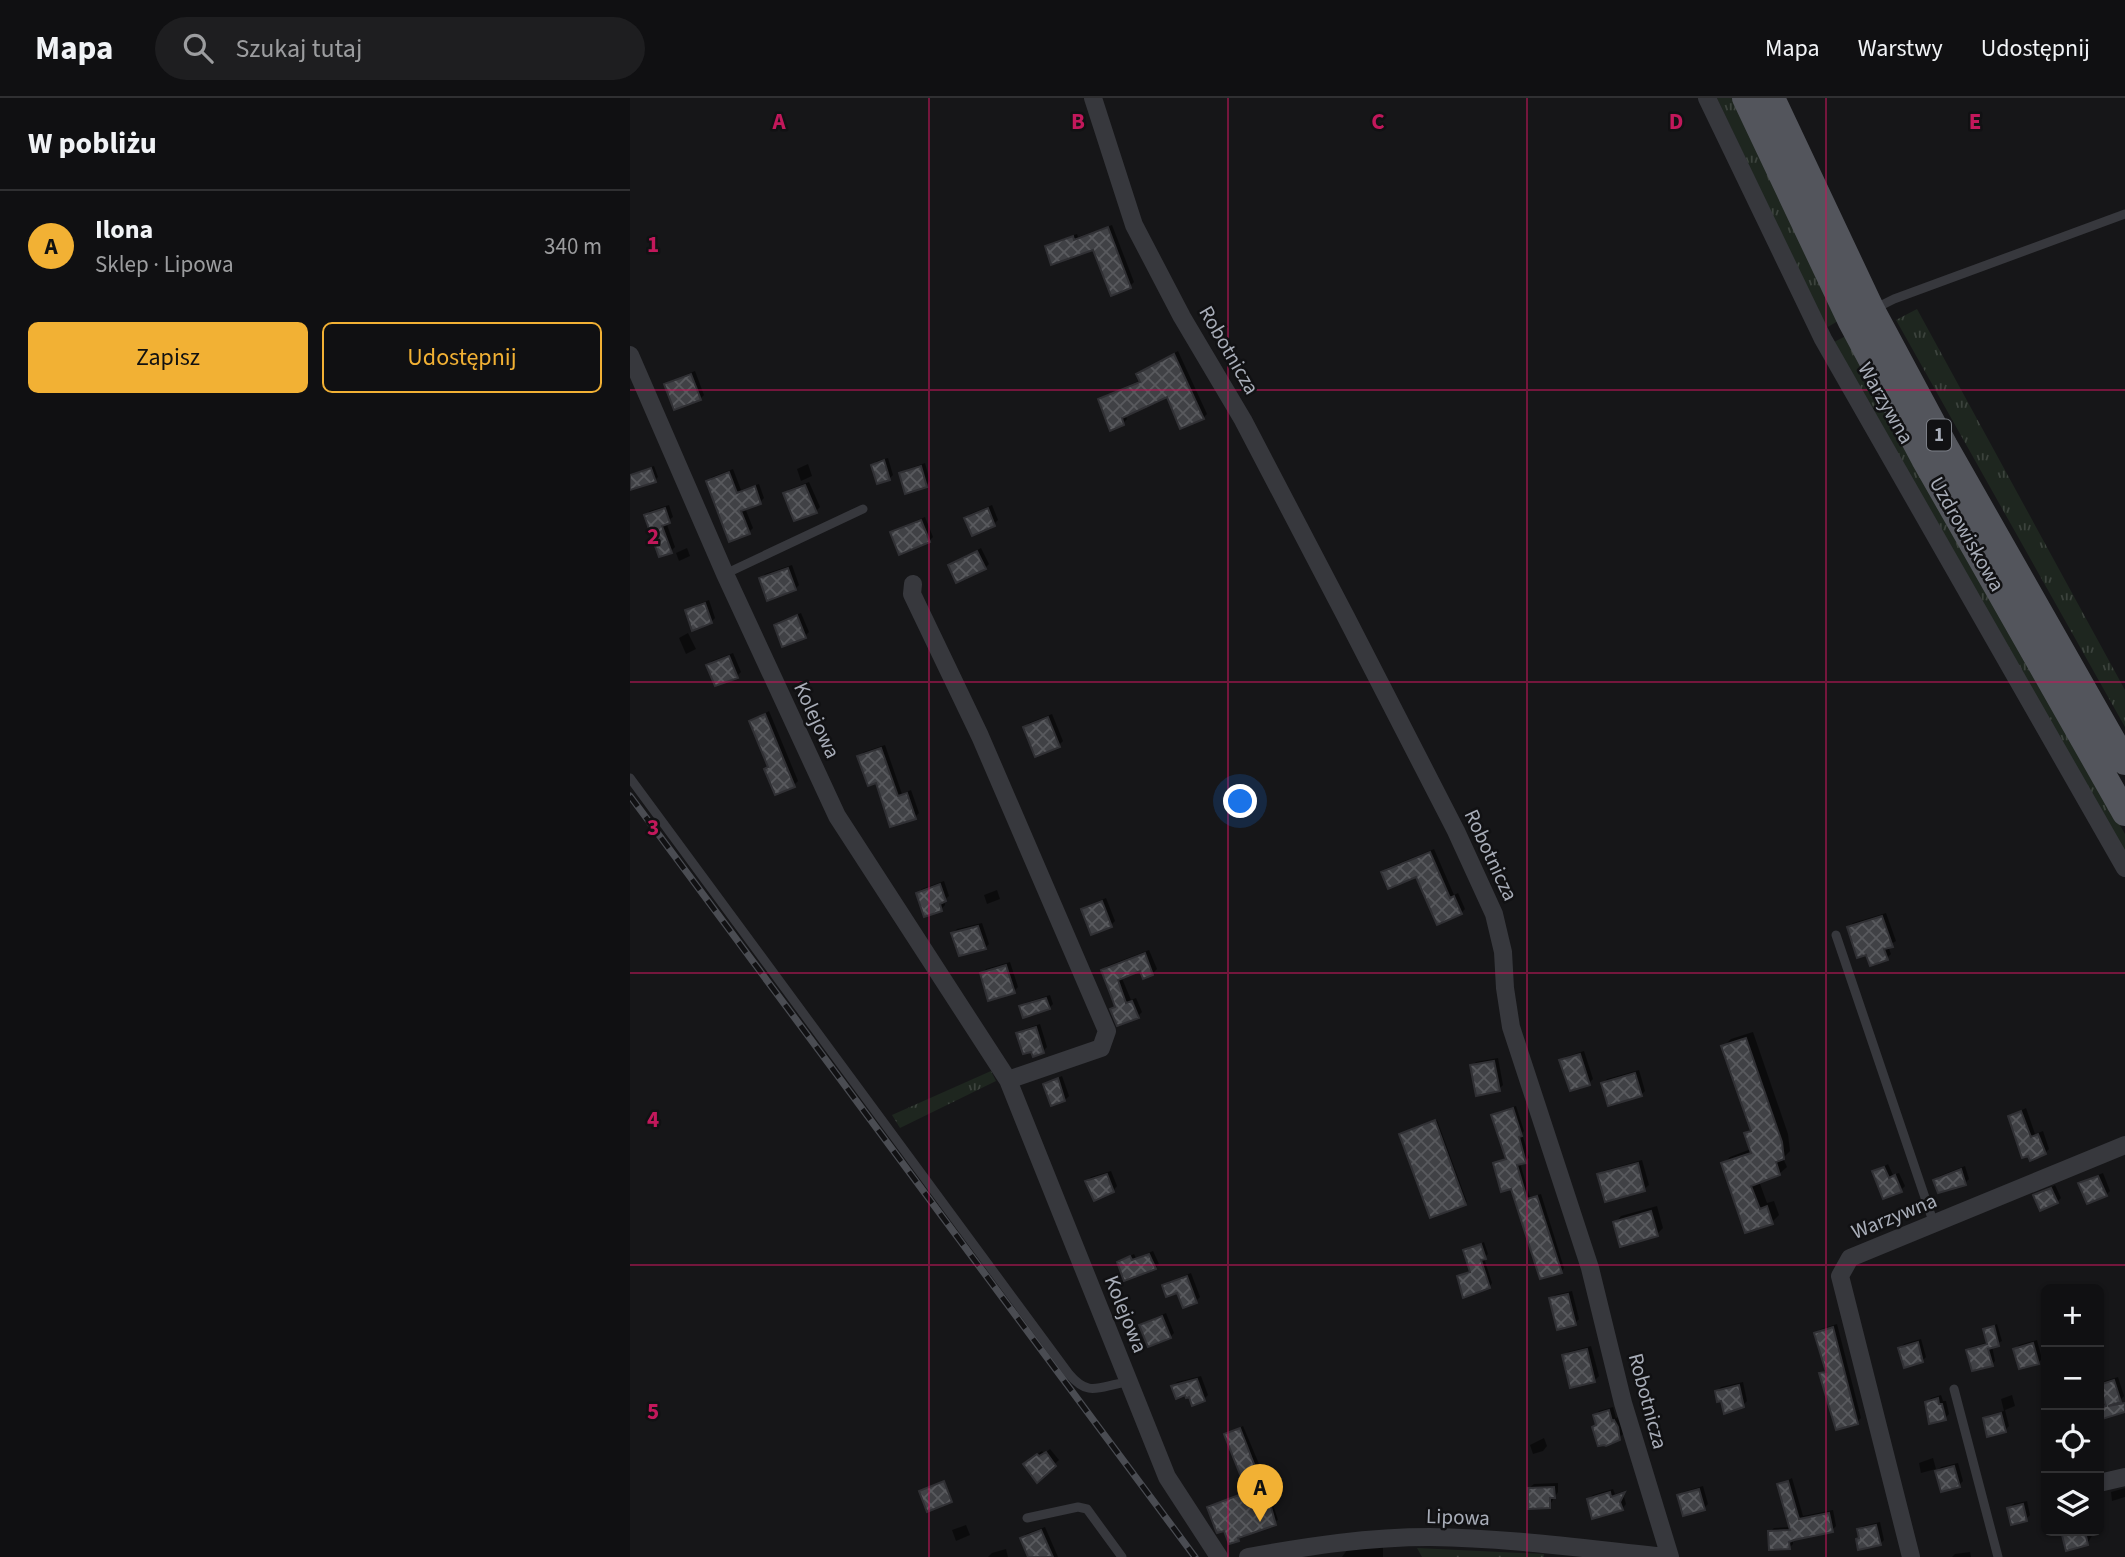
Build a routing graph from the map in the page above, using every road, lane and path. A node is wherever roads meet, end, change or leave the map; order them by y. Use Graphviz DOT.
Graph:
graph roads {
  1 [pos="1093,98"];
  2 [pos="1707,98"];
  3 [pos="1745,98"];
  4 [pos="1772,98"];
  5 [pos="2125,214"];
  6 [pos="1872,310"];
  7 [pos="630,355"];
  8 [pos="863,509"];
  9 [pos="725,574"];
  10 [pos="913,584"];
  11 [pos="2125,762"];
  12 [pos="630,778"];
  13 [pos="2125,813"];
  14 [pos="2125,868"];
  15 [pos="1836,935"];
  16 [pos="1008,1080"];
  17 [pos="2125,1145"];
  18 [pos="1934,1224"];
  19 [pos="1129,1382"];
  20 [pos="1954,1389"];
  21 [pos="2125,1477"];
  22 [pos="2104,1482"];
  23 [pos="1027,1518"];
  24 [pos="1122,1557"];
  25 [pos="1219,1557"];
  26 [pos="1248,1557"];
  27 [pos="1668,1557"];
  28 [pos="1911,1557"];
  29 [pos="1998,1557"];
  1 -- 27 [label="street, Robotnicza"];
  2 -- 14 [label="street, Warzywna"];
  3 -- 13 [label="main road, Uzdrowiskowa / 1"];
  4 -- 6 [label="main road, Uzdrowiskowa / 1"];
  5 -- 6 [label="lane"];
  6 -- 11 [label="main road, Uzdrowiskowa / 1"];
  7 -- 9 [label="street, Kolejowa"];
  8 -- 9 [label="lane"];
  9 -- 16 [label="street, Kolejowa"];
  10 -- 16 [label="street"];
  12 -- 19 [label="lane"];
  15 -- 18 [label="lane"];
  16 -- 19 [label="street, Kolejowa"];
  17 -- 18 [label="street, Warzywna"];
  18 -- 28 [label="street, Warzywna"];
  19 -- 25 [label="street, Kolejowa"];
  20 -- 29 [label="lane"];
  21 -- 22 [label="street"];
  23 -- 24 [label="lane"];
  26 -- 27 [label="street, Lipowa"];
}
